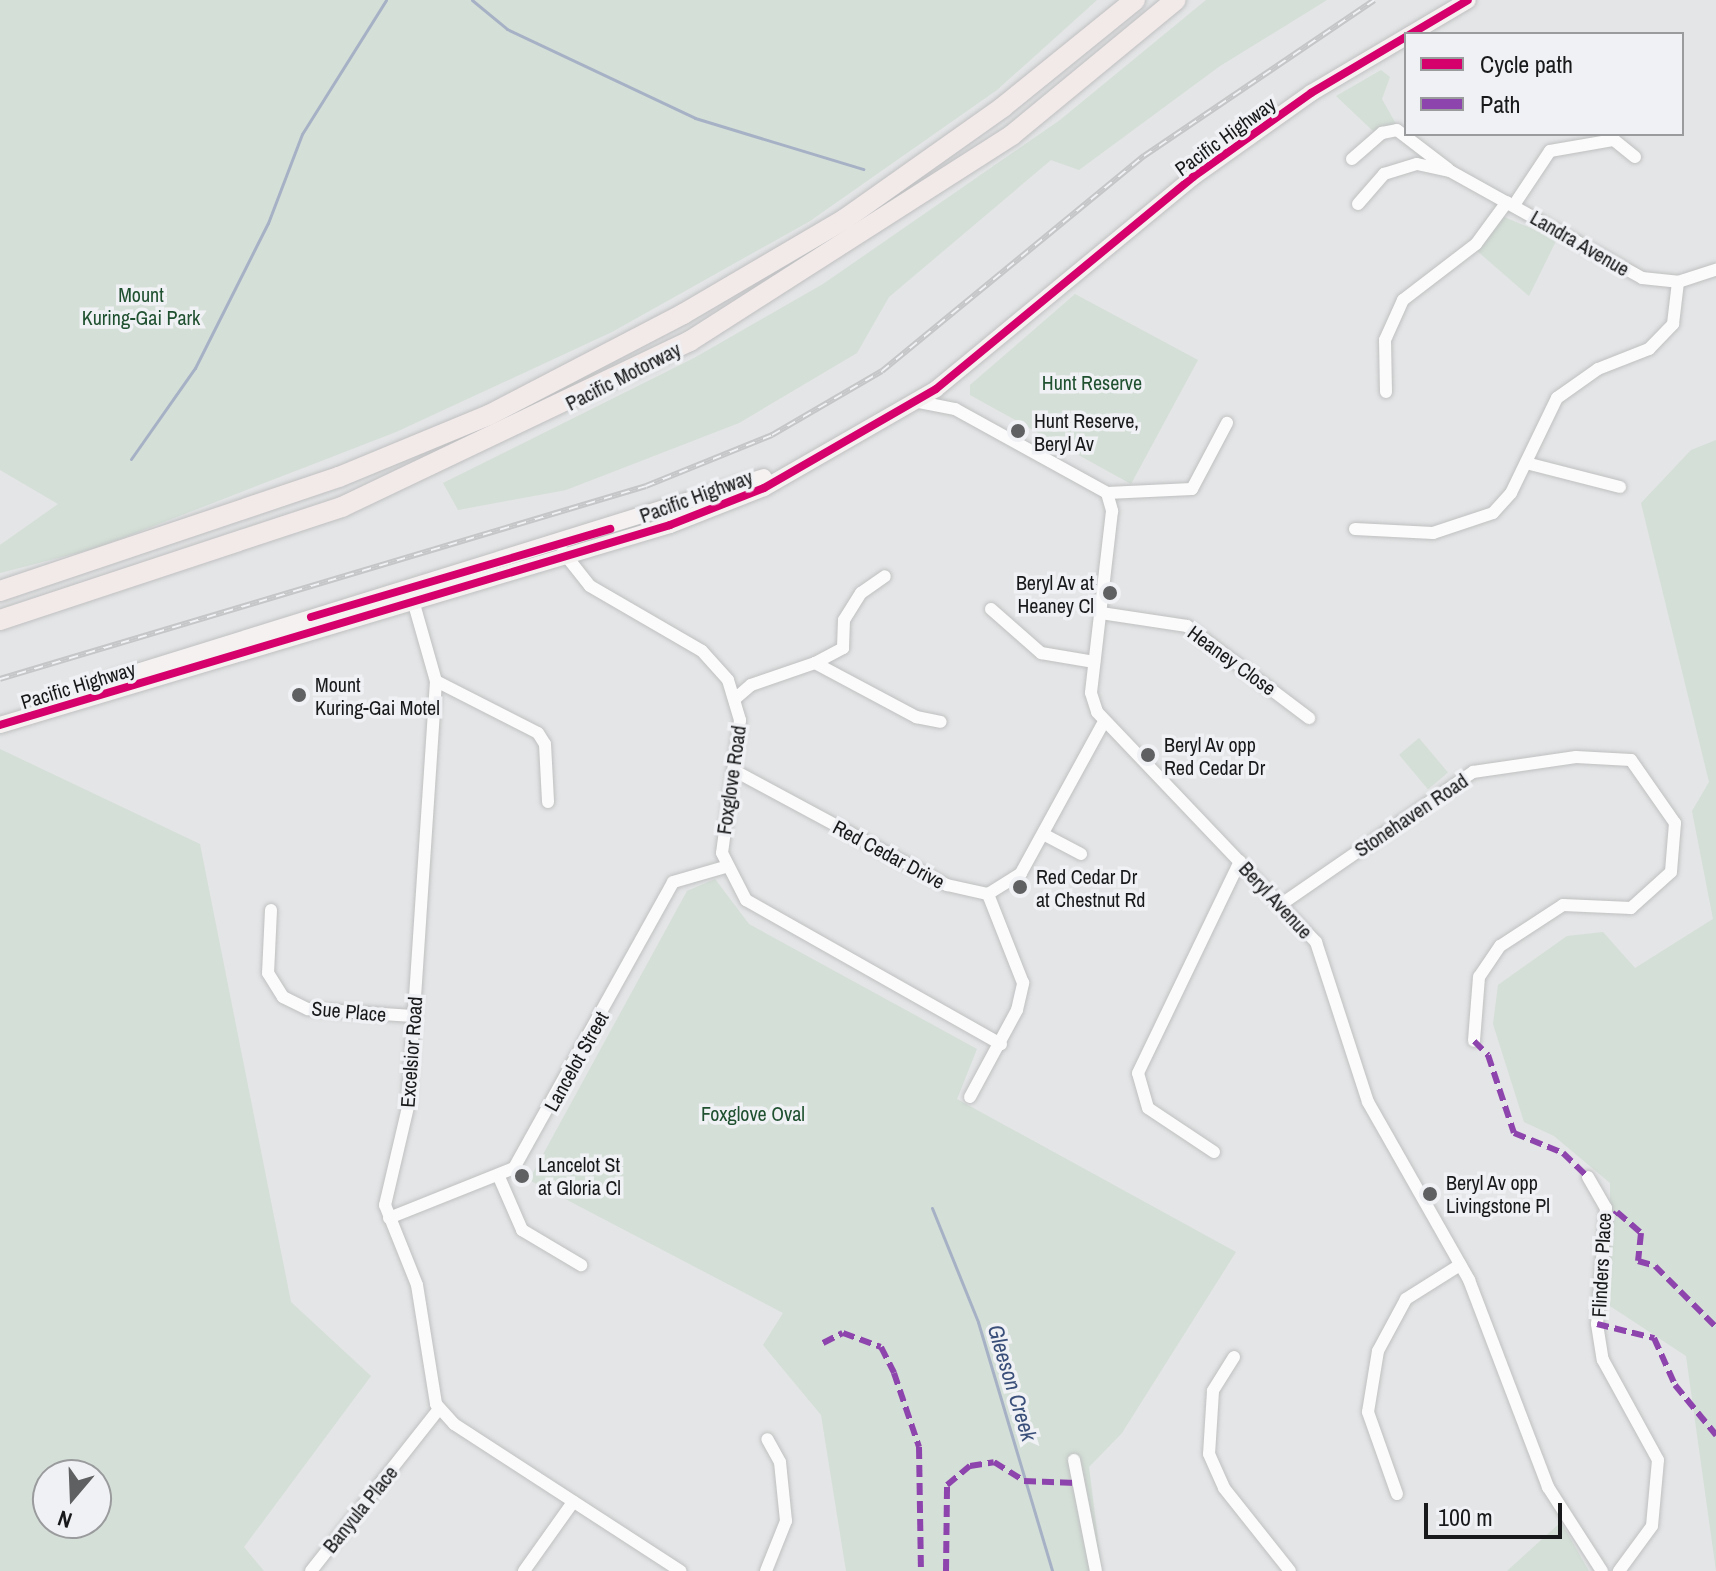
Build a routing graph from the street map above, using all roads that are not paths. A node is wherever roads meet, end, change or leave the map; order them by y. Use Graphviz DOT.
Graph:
graph roads {
  1 [pos="1135,0"];
  2 [pos="1176,0"];
  3 [pos="1449,0"];
  4 [pos="1468,0"];
  5 [pos="1414,32"];
  6 [pos="1404,38"];
  7 [pos="1404,135"];
  8 [pos="1405,136"];
  9 [pos="1635,157"];
  10 [pos="1352,159"];
  11 [pos="1450,171"];
  12 [pos="1358,204"];
  13 [pos="1510,204"];
  14 [pos="1716,270"];
  15 [pos="1678,282"];
  16 [pos="962,369"];
  17 [pos="1386,392"];
  18 [pos="913,404"];
  19 [pos="955,409"];
  20 [pos="1227,423"];
  21 [pos="1526,463"];
  22 [pos="1620,487"];
  23 [pos="1107,493"];
  24 [pos="1355,529"];
  25 [pos="562,550"];
  26 [pos="885,576"];
  27 [pos="0,591"];
  28 [pos="411,594"];
  29 [pos="991,609"];
  30 [pos="1101,613"];
  31 [pos="0,620"];
  32 [pos="1094,662"];
  33 [pos="815,663"];
  34 [pos="436,681"];
  35 [pos="736,698"];
  36 [pos="0,715"];
  37 [pos="1309,718"];
  38 [pos="941,722"];
  39 [pos="1103,723"];
  40 [pos="0,725"];
  41 [pos="735,771"];
  42 [pos="548,802"];
  43 [pos="1043,834"];
  44 [pos="1081,854"];
  45 [pos="1240,861"];
  46 [pos="725,867"];
  47 [pos="988,894"];
  48 [pos="1283,903"];
  49 [pos="271,910"];
  50 [pos="414,1016"];
  51 [pos="1474,1041"];
  52 [pos="1001,1044"];
  53 [pos="970,1097"];
  54 [pos="1214,1152"];
  55 [pos="499,1177"];
  56 [pos="1588,1177"];
  57 [pos="389,1218"];
  58 [pos="581,1265"];
  59 [pos="1460,1265"];
  60 [pos="1234,1357"];
  61 [pos="438,1410"];
  62 [pos="767,1439"];
  63 [pos="1074,1460"];
  64 [pos="1397,1494"];
  65 [pos="573,1502"];
  66 [pos="311,1571"];
  67 [pos="524,1571"];
  68 [pos="680,1571"];
  69 [pos="766,1571"];
  70 [pos="1096,1571"];
  71 [pos="1290,1571"];
  72 [pos="1602,1571"];
  73 [pos="1619,1571"];
  1 -- 27 [label="highway, Pacific Motorway"];
  2 -- 31 [label="highway, Pacific Motorway"];
  3 -- 25 [label="main road, Pacific Highway"];
  4 -- 5 [label="main road, Pacific Highway"];
  6 -- 16 [label="main road, Pacific Highway"];
  7 -- 10 [label="street, Landra Avenue"];
  8 -- 11 [label="street, Landra Avenue"];
  9 -- 13 [label="street"];
  11 -- 12 [label="street, Landra Avenue"];
  11 -- 13 [label="street, Landra Avenue"];
  13 -- 15 [label="street, Landra Avenue"];
  13 -- 17 [label="street"];
  14 -- 15 [label="street, Landra Avenue"];
  15 -- 21 [label="street"];
  16 -- 18 [label="main road, Pacific Highway"];
  16 -- 19 [label="street"];
  18 -- 19 [label="street"];
  18 -- 25 [label="main road, Pacific Highway"];
  19 -- 23 [label="street"];
  20 -- 23 [label="street"];
  21 -- 22 [label="street"];
  21 -- 24 [label="street"];
  23 -- 30 [label="street, Beryl Avenue"];
  25 -- 28 [label="main road, Pacific Highway"];
  25 -- 35 [label="street, Foxglove Road"];
  26 -- 33 [label="street"];
  28 -- 34 [label="street, Excelsior Road"];
  28 -- 36 [label="main road, Pacific Highway"];
  28 -- 40 [label="main road, Pacific Highway"];
  29 -- 32 [label="street"];
  30 -- 32 [label="street, Beryl Avenue"];
  30 -- 37 [label="street, Heaney Close"];
  32 -- 39 [label="street, Beryl Avenue"];
  33 -- 35 [label="street"];
  33 -- 38 [label="street"];
  34 -- 42 [label="street"];
  34 -- 50 [label="street, Excelsior Road"];
  35 -- 41 [label="street, Foxglove Road"];
  39 -- 43 [label="street"];
  39 -- 45 [label="street, Beryl Avenue"];
  41 -- 46 [label="street, Foxglove Road"];
  41 -- 47 [label="street, Red Cedar Drive"];
  43 -- 44 [label="street"];
  43 -- 47 [label="street"];
  45 -- 48 [label="street, Beryl Avenue"];
  45 -- 54 [label="street"];
  46 -- 52 [label="street"];
  46 -- 55 [label="street, Lancelot Street"];
  47 -- 52 [label="street"];
  48 -- 51 [label="street, Stonehaven Road"];
  48 -- 59 [label="street, Beryl Avenue"];
  49 -- 50 [label="street, Sue Place"];
  50 -- 57 [label="street, Excelsior Road"];
  52 -- 53 [label="street"];
  55 -- 57 [label="street, Lancelot Street"];
  55 -- 58 [label="street"];
  56 -- 73 [label="street, Flinders Place"];
  57 -- 61 [label="street, Excelsior Road"];
  59 -- 64 [label="street"];
  59 -- 72 [label="street, Beryl Avenue"];
  60 -- 71 [label="street"];
  61 -- 65 [label="street"];
  61 -- 66 [label="street, Banyula Place"];
  62 -- 69 [label="street"];
  63 -- 70 [label="street"];
  65 -- 67 [label="street"];
  65 -- 68 [label="street"];
}
